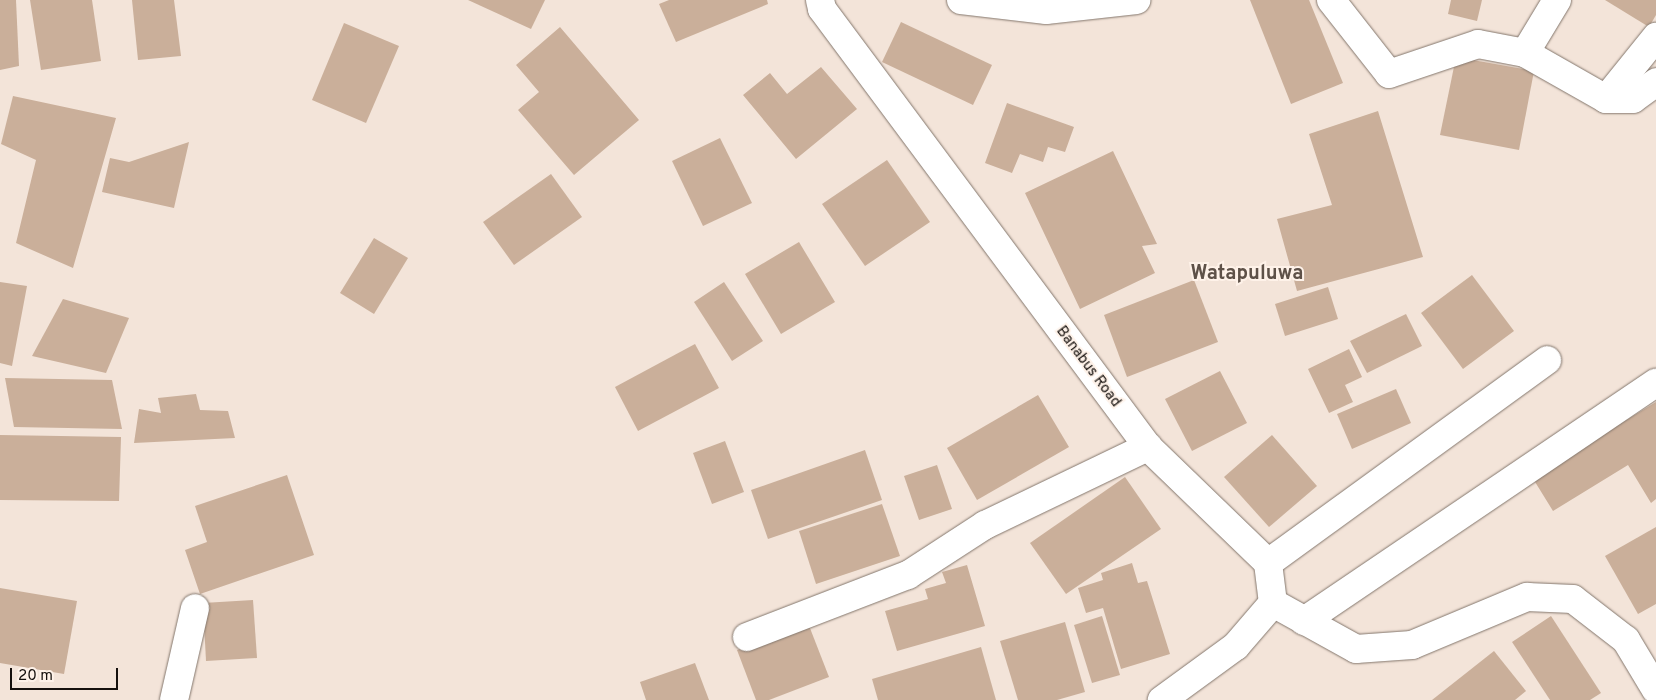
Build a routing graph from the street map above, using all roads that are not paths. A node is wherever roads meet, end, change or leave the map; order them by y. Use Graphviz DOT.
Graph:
graph roads {
  1 [pos="820,0"];
  2 [pos="961,0"];
  3 [pos="1136,0"];
  4 [pos="1331,0"];
  5 [pos="1557,0"];
  6 [pos="1656,37"];
  7 [pos="1525,53"];
  8 [pos="1656,82"];
  9 [pos="1606,99"];
  10 [pos="1547,360"];
  11 [pos="1656,383"];
  12 [pos="1148,447"];
  13 [pos="1268,563"];
  14 [pos="1273,603"];
  15 [pos="195,608"];
  16 [pos="1304,621"];
  17 [pos="747,637"];
  18 [pos="1656,690"];
  19 [pos="174,700"];
  20 [pos="1162,700"];
  1 -- 12 [label="street, Banabus Road"];
  2 -- 3 [label="street"];
  4 -- 7 [label="street"];
  5 -- 7 [label="street"];
  6 -- 9 [label="street"];
  7 -- 9 [label="street"];
  8 -- 9 [label="street"];
  10 -- 13 [label="street"];
  11 -- 16 [label="street"];
  12 -- 13 [label="street, Banabus Road"];
  12 -- 17 [label="street"];
  13 -- 14 [label="street"];
  14 -- 16 [label="street"];
  14 -- 20 [label="street"];
  15 -- 19 [label="street"];
  16 -- 18 [label="street"];
}
